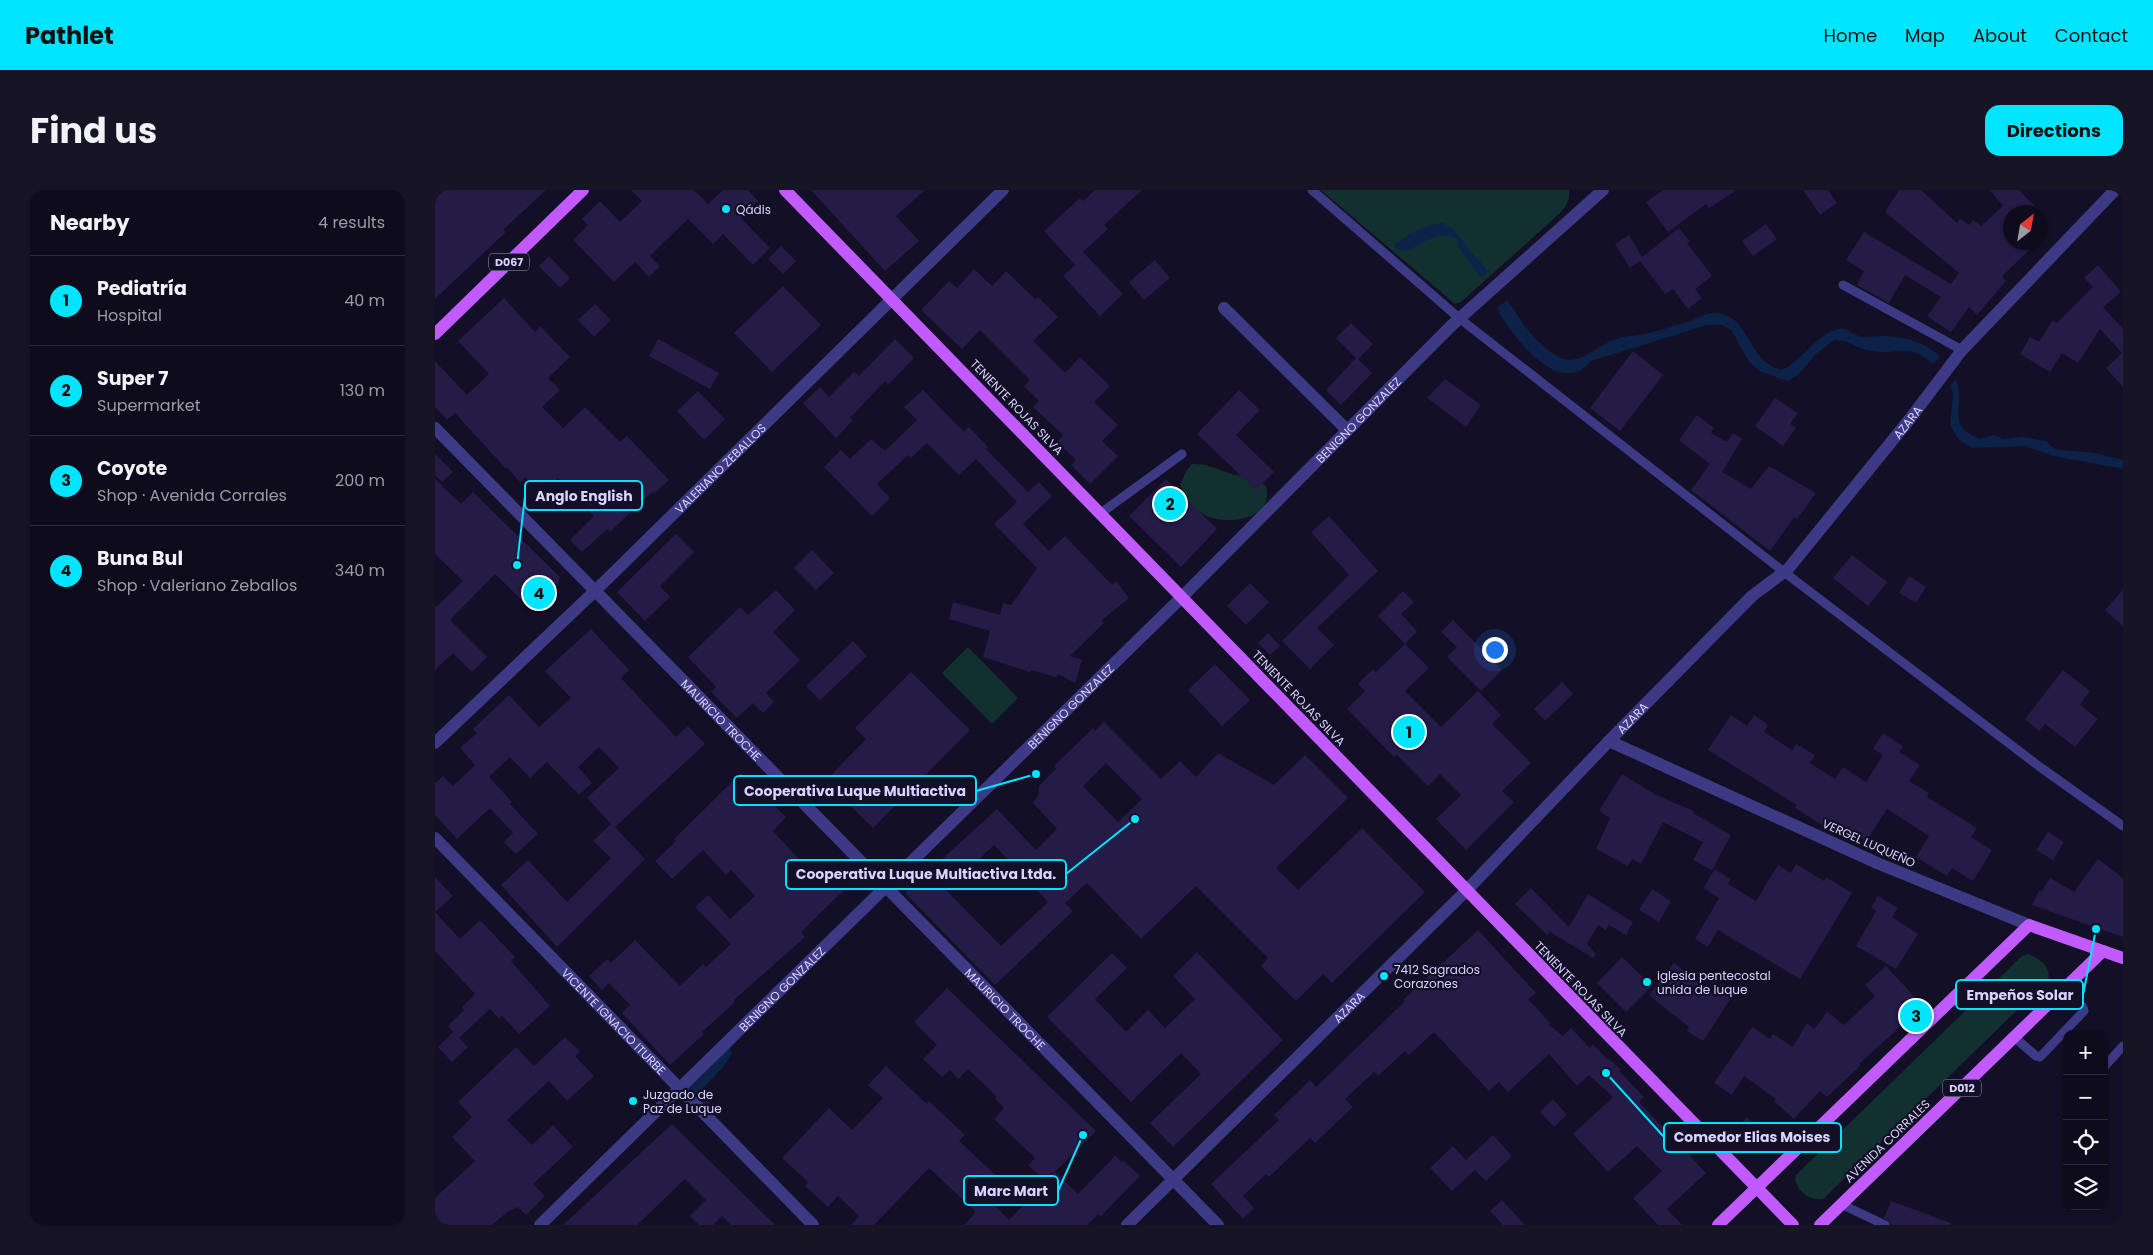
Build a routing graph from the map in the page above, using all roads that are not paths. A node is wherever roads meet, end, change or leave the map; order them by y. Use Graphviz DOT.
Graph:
graph roads {
  1 [pos="583,190"];
  2 [pos="785,190"];
  3 [pos="1003,190"];
  4 [pos="1312,190"];
  5 [pos="1603,190"];
  6 [pos="2115,190"];
  7 [pos="1586,195"];
  8 [pos="1843,285"];
  9 [pos="891,298"];
  10 [pos="1224,308"];
  11 [pos="1459,318"];
  12 [pos="435,334"];
  13 [pos="1958,355"];
  14 [pos="435,428"];
  15 [pos="1347,430"];
  16 [pos="1182,454"];
  17 [pos="1101,514"];
  18 [pos="1784,572"];
  19 [pos="595,591"];
  20 [pos="1182,597"];
  21 [pos="1609,741"];
  22 [pos="435,743"];
  23 [pos="2123,826"];
  24 [pos="435,838"];
  25 [pos="886,887"];
  26 [pos="1466,891"];
  27 [pos="2029,924"];
  28 [pos="2103,951"];
  29 [pos="2123,958"];
  30 [pos="2064,989"];
  31 [pos="2014,1037"];
  32 [pos="2123,1046"];
  33 [pos="2108,1063"];
  34 [pos="679,1088"];
  35 [pos="1174,1180"];
  36 [pos="1757,1188"];
  37 [pos="1841,1204"];
  38 [pos="540,1225"];
  39 [pos="813,1225"];
  40 [pos="1127,1225"];
  41 [pos="1218,1225"];
  42 [pos="1718,1225"];
  43 [pos="1793,1225"];
  44 [pos="1820,1225"];
  45 [pos="1885,1225"];
  1 -- 12 [label="main road, D067"];
  2 -- 9 [label="main road, TENIENTE ROJAS SILVA"];
  3 -- 9 [label="street, VALERIANO ZEBALLOS"];
  4 -- 11 [label="lane"];
  5 -- 7 [label="street, BENIGNO GONZALEZ"];
  6 -- 13 [label="street, AZARA"];
  7 -- 11 [label="street, BENIGNO GONZALEZ"];
  8 -- 13 [label="lane"];
  9 -- 17 [label="main road, TENIENTE ROJAS SILVA"];
  9 -- 19 [label="street, VALERIANO ZEBALLOS"];
  10 -- 15 [label="street"];
  11 -- 15 [label="street, BENIGNO GONZALEZ"];
  11 -- 18 [label="lane"];
  13 -- 18 [label="street, AZARA"];
  14 -- 19 [label="street, MAURICIO TROCHE"];
  15 -- 20 [label="street, BENIGNO GONZALEZ"];
  16 -- 17 [label="lane"];
  17 -- 20 [label="main road, TENIENTE ROJAS SILVA"];
  18 -- 21 [label="street, AZARA"];
  18 -- 23 [label="lane"];
  19 -- 22 [label="street, VALERIANO ZEBALLOS"];
  19 -- 25 [label="street, MAURICIO TROCHE"];
  20 -- 25 [label="street, BENIGNO GONZALEZ"];
  20 -- 26 [label="main road, TENIENTE ROJAS SILVA"];
  21 -- 26 [label="street, AZARA"];
  21 -- 27 [label="street, VERGEL LUQUEÑO"];
  24 -- 34 [label="street, VICENTE IGNACIO ITURBE"];
  25 -- 34 [label="street, BENIGNO GONZALEZ"];
  25 -- 35 [label="street, MAURICIO TROCHE"];
  26 -- 35 [label="street, AZARA"];
  26 -- 36 [label="main road, TENIENTE ROJAS SILVA"];
  27 -- 28 [label="main road, VERGEL LUQUEÑO"];
  27 -- 36 [label="main road"];
  28 -- 29 [label="main road, VERGEL LUQUEÑO"];
  28 -- 30 [label="main road, AVENIDA CORRALES / D012"];
  30 -- 31 [label="main road, AVENIDA CORRALES / D012"];
  30 -- 31 [label="lane"];
  31 -- 37 [label="main road, AVENIDA CORRALES / D012"];
  32 -- 33 [label="lane"];
  34 -- 38 [label="street, BENIGNO GONZALEZ"];
  34 -- 39 [label="street, VICENTE IGNACIO ITURBE"];
  35 -- 40 [label="street, AZARA"];
  35 -- 41 [label="street, MAURICIO TROCHE"];
  36 -- 42 [label="main road"];
  36 -- 43 [label="main road, TENIENTE ROJAS SILVA"];
  37 -- 44 [label="main road, AVENIDA CORRALES / D012"];
  37 -- 45 [label="lane"];
}
